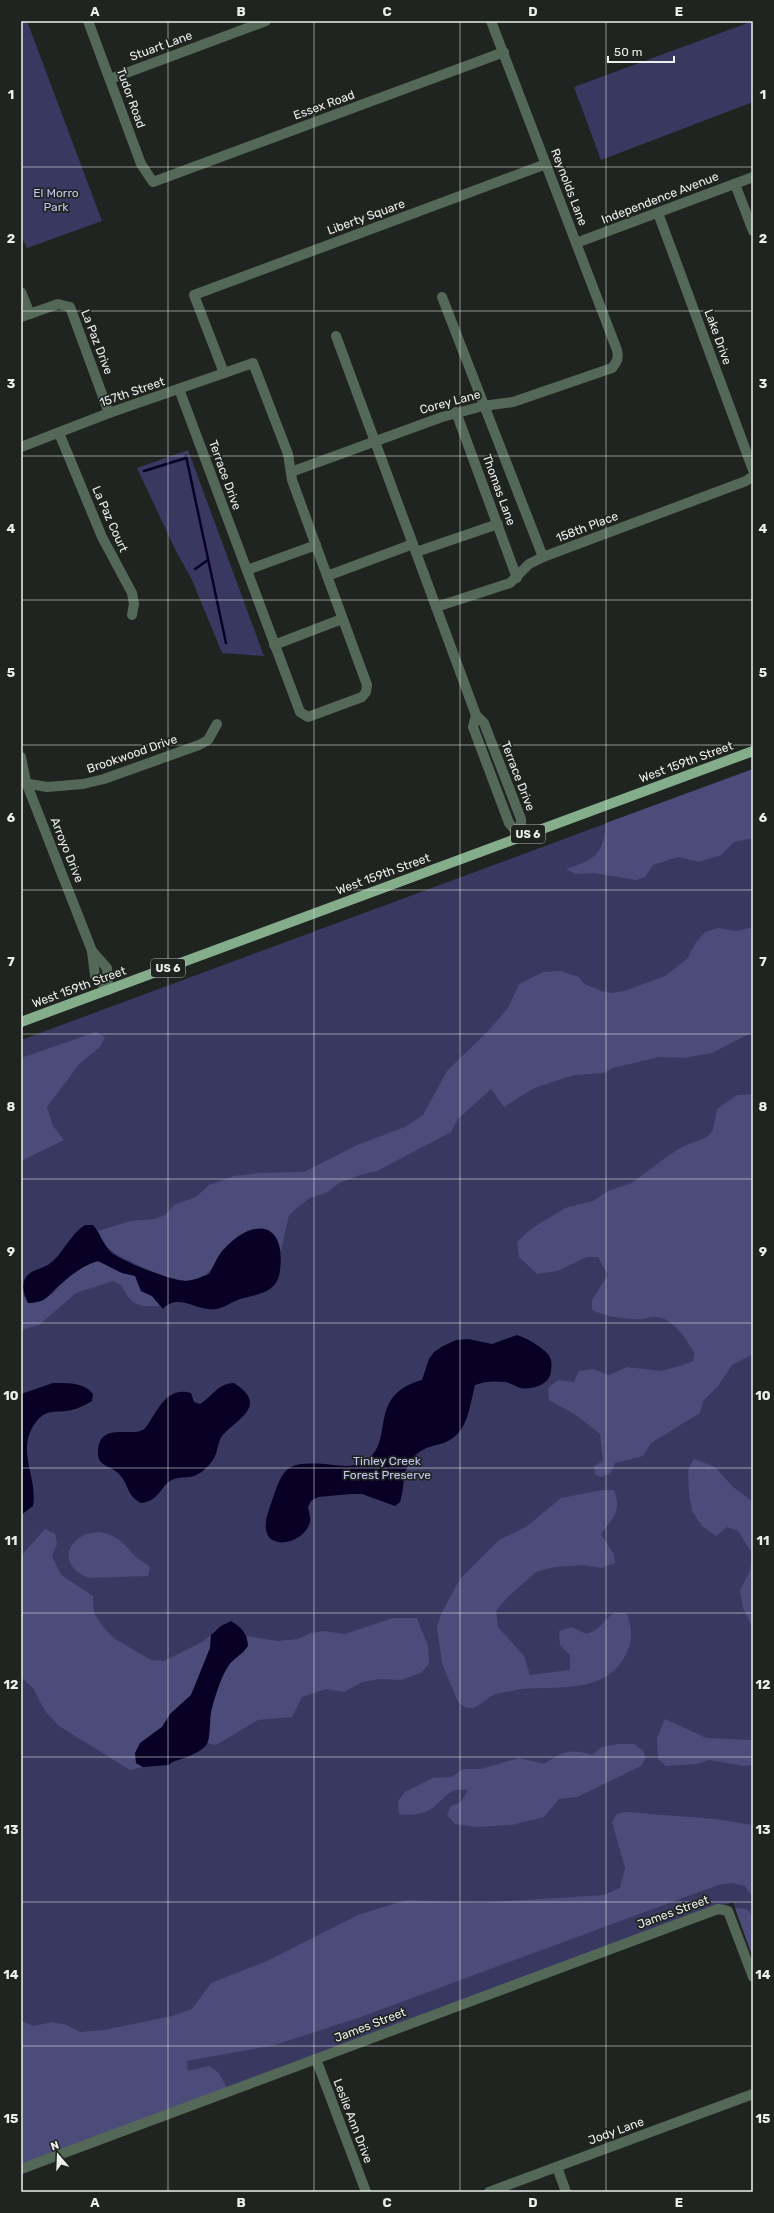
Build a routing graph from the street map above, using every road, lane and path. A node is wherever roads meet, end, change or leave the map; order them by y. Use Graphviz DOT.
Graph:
graph roads {
  1 [pos="88,21"];
  2 [pos="266,21"];
  3 [pos="491,21"];
  4 [pos="504,52"];
  5 [pos="110,79"];
  6 [pos="546,164"];
  7 [pos="753,177"];
  8 [pos="153,182"];
  9 [pos="735,184"];
  10 [pos="658,213"];
  11 [pos="753,231"];
  12 [pos="576,243"];
  13 [pos="21,292"];
  14 [pos="442,297"];
  15 [pos="25,316"];
  16 [pos="336,336"];
  17 [pos="617,362"];
  18 [pos="253,363"];
  19 [pos="224,373"];
  20 [pos="179,389"];
  21 [pos="483,406"];
  22 [pos="456,412"];
  23 [pos="109,413"];
  24 [pos="59,433"];
  25 [pos="374,440"];
  26 [pos="21,447"];
  27 [pos="753,470"];
  28 [pos="291,472"];
  29 [pos="753,477"];
  30 [pos="498,524"];
  31 [pos="316,545"];
  32 [pos="414,548"];
  33 [pos="543,558"];
  34 [pos="247,570"];
  35 [pos="327,576"];
  36 [pos="517,578"];
  37 [pos="436,607"];
  38 [pos="132,615"];
  39 [pos="342,619"];
  40 [pos="274,645"];
  41 [pos="217,724"];
  42 [pos="753,751"];
  43 [pos="21,757"];
  44 [pos="24,783"];
  45 [pos="521,837"];
  46 [pos="108,990"];
  47 [pos="21,1022"];
  48 [pos="753,1977"];
  49 [pos="316,2059"];
  50 [pos="753,2094"];
  51 [pos="557,2167"];
  52 [pos="21,2169"];
  53 [pos="366,2192"];
  54 [pos="489,2192"];
  55 [pos="566,2192"];
  1 -- 5 [label="street, Tudor Road"];
  2 -- 5 [label="street, Stuart Lane"];
  3 -- 4 [label="street, Reynolds Lane"];
  4 -- 6 [label="street, Reynolds Lane"];
  4 -- 8 [label="street, Essex Road"];
  5 -- 8 [label="street, Tudor Road"];
  6 -- 12 [label="street, Reynolds Lane"];
  6 -- 19 [label="street, Liberty Square"];
  7 -- 9 [label="street, Independence Avenue"];
  9 -- 10 [label="street, Independence Avenue"];
  9 -- 11 [label="street"];
  10 -- 12 [label="street, Independence Avenue"];
  10 -- 27 [label="street, Lake Drive"];
  12 -- 17 [label="street, Reynolds Lane"];
  13 -- 15 [label="street"];
  14 -- 21 [label="street, Thomas Lane"];
  15 -- 23 [label="street, La Paz Drive"];
  16 -- 25 [label="street, Terrace Drive"];
  17 -- 21 [label="street, Corey Lane"];
  18 -- 19 [label="street, 157th Street"];
  18 -- 28 [label="street, Terrace Drive"];
  19 -- 20 [label="street, 157th Street"];
  20 -- 23 [label="street, 157th Street"];
  20 -- 34 [label="street, Terrace Drive"];
  21 -- 22 [label="street, Corey Lane"];
  21 -- 33 [label="street, Thomas Lane"];
  22 -- 25 [label="street, Corey Lane"];
  22 -- 30 [label="street, Thomas Lane"];
  23 -- 24 [label="street, 157th Street"];
  24 -- 26 [label="street, 157th Street"];
  24 -- 38 [label="street, La Paz Court"];
  25 -- 28 [label="street, Corey Lane"];
  25 -- 32 [label="street, Terrace Drive"];
  28 -- 31 [label="street, Terrace Drive"];
  29 -- 33 [label="street, 158th Place"];
  30 -- 32 [label="street"];
  30 -- 36 [label="street, Thomas Lane"];
  31 -- 34 [label="street"];
  31 -- 35 [label="street, Terrace Drive"];
  32 -- 35 [label="street"];
  32 -- 37 [label="street, Terrace Drive"];
  33 -- 36 [label="street, 158th Place"];
  34 -- 40 [label="street, Terrace Drive"];
  35 -- 39 [label="street, Terrace Drive"];
  36 -- 37 [label="street, 158th Place"];
  37 -- 45 [label="street, Terrace Drive"];
  39 -- 40 [label="street"];
  39 -- 40 [label="street, Terrace Drive"];
  41 -- 44 [label="street, Brookwood Drive"];
  42 -- 45 [label="main road, West 159th Street / US 6"];
  43 -- 44 [label="street, Arroyo Drive"];
  44 -- 46 [label="street, Arroyo Drive"];
  45 -- 46 [label="main road, West 159th Street / US 6"];
  46 -- 47 [label="main road, West 159th Street / US 6"];
  48 -- 49 [label="street, James Street"];
  49 -- 52 [label="street, James Street"];
  49 -- 53 [label="street, Leslie Ann Drive"];
  50 -- 51 [label="street, Jody Lane"];
  51 -- 54 [label="street, Jody Lane"];
  51 -- 55 [label="street"];
}
